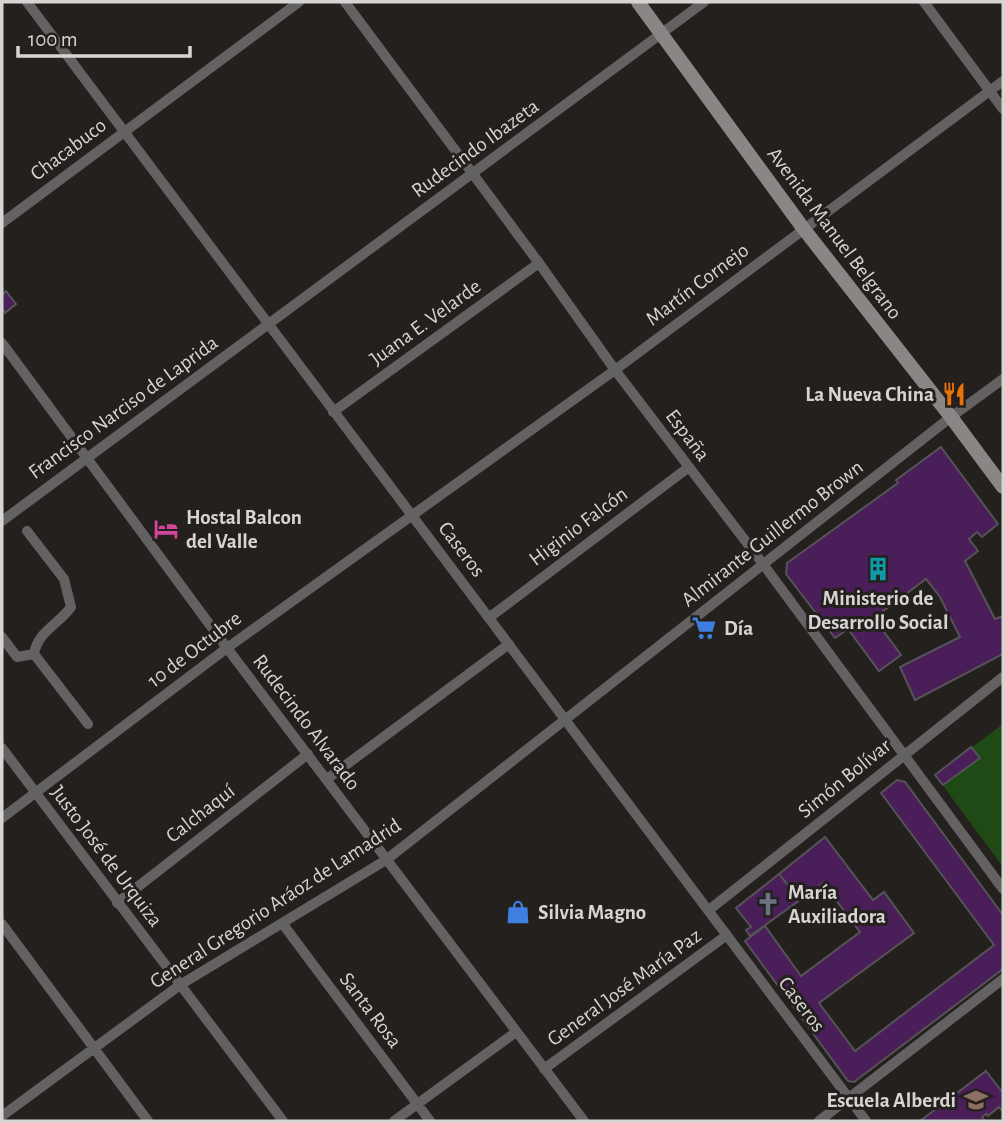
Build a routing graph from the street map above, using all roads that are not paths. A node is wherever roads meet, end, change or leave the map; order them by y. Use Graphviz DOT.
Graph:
graph roads {
  1 [pos="27,2"];
  2 [pos="299,2"];
  3 [pos="345,2"];
  4 [pos="638,2"];
  5 [pos="704,2"];
  6 [pos="924,2"];
  7 [pos="661,34"];
  8 [pos="1003,81"];
  9 [pos="990,91"];
  10 [pos="1003,109"];
  11 [pos="124,132"];
  12 [pos="472,174"];
  13 [pos="2,223"];
  14 [pos="803,228"];
  15 [pos="539,263"];
  16 [pos="267,324"];
  17 [pos="2,344"];
  18 [pos="615,370"];
  19 [pos="1003,379"];
  20 [pos="333,412"];
  21 [pos="951,417"];
  22 [pos="86,458"];
  23 [pos="689,467"];
  24 [pos="1003,486"];
  25 [pos="411,514"];
  26 [pos="2,521"];
  27 [pos="27,531"];
  28 [pos="763,564"];
  29 [pos="489,617"];
  30 [pos="2,637"];
  31 [pos="509,644"];
  32 [pos="227,648"];
  33 [pos="34,654"];
  34 [pos="1003,677"];
  35 [pos="566,718"];
  36 [pos="88,724"];
  37 [pos="2,748"];
  38 [pos="308,754"];
  39 [pos="904,755"];
  40 [pos="327,779"];
  41 [pos="36,794"];
  42 [pos="2,818"];
  43 [pos="386,860"];
  44 [pos="1003,889"];
  45 [pos="117,903"];
  46 [pos="709,910"];
  47 [pos="282,923"];
  48 [pos="2,924"];
  49 [pos="727,935"];
  50 [pos="1003,979"];
  51 [pos="180,985"];
  52 [pos="516,1032"];
  53 [pos="93,1048"];
  54 [pos="544,1069"];
  55 [pos="848,1097"];
  56 [pos="417,1104"];
  57 [pos="2,1116"];
  58 [pos="148,1121"];
  59 [pos="284,1121"];
  60 [pos="394,1121"];
  61 [pos="430,1121"];
  62 [pos="584,1121"];
  63 [pos="818,1121"];
  64 [pos="866,1121"];
  1 -- 11 [label="street, Caseros"];
  2 -- 11 [label="street, Chacabuco"];
  3 -- 12 [label="street, España"];
  4 -- 7 [label="main road, Avenida Manuel Belgrano"];
  5 -- 7 [label="street, Rudecindo Ibazeta"];
  6 -- 9 [label="street"];
  7 -- 12 [label="street, Rudecindo Ibazeta"];
  7 -- 14 [label="main road, Avenida Manuel Belgrano"];
  8 -- 9 [label="street, Martín Cornejo"];
  9 -- 10 [label="street"];
  9 -- 14 [label="street, Martín Cornejo"];
  11 -- 13 [label="street, Chacabuco"];
  11 -- 16 [label="street, Caseros"];
  12 -- 15 [label="street, España"];
  12 -- 16 [label="street, Rudecindo Ibazeta"];
  14 -- 18 [label="street, Martín Cornejo"];
  14 -- 21 [label="main road, Avenida Manuel Belgrano"];
  15 -- 18 [label="street, España"];
  15 -- 20 [label="street, Juana E. Velarde"];
  16 -- 20 [label="street, Caseros"];
  16 -- 22 [label="street, Francisco Narciso de Laprida"];
  17 -- 22 [label="street, Rudecindo Alvarado"];
  18 -- 23 [label="street, España"];
  18 -- 25 [label="street, Martín Cornejo"];
  19 -- 21 [label="street, Almirante Guillermo Brown"];
  20 -- 25 [label="street, Caseros"];
  21 -- 24 [label="main road, Avenida Manuel Belgrano"];
  21 -- 28 [label="street, Almirante Guillermo Brown"];
  22 -- 26 [label="street, Francisco Narciso de Laprida"];
  22 -- 32 [label="street, Rudecindo Alvarado"];
  23 -- 28 [label="street, España"];
  23 -- 29 [label="street, Higinio Falcón"];
  25 -- 29 [label="street, Caseros"];
  25 -- 32 [label="street, 10 de Octubre"];
  27 -- 33 [label="street"];
  28 -- 35 [label="street, Almirante Guillermo Brown"];
  28 -- 39 [label="street, España"];
  29 -- 31 [label="street, Caseros"];
  30 -- 33 [label="street"];
  31 -- 35 [label="street, Caseros"];
  31 -- 40 [label="street"];
  32 -- 38 [label="street, Rudecindo Alvarado"];
  32 -- 41 [label="street, 10 de Octubre"];
  33 -- 36 [label="street"];
  34 -- 39 [label="street, Simón Bolívar"];
  35 -- 43 [label="street, General Gregorio Aráoz de Lamadrid"];
  35 -- 46 [label="street, Caseros"];
  37 -- 41 [label="street, Justo José de Urquiza"];
  38 -- 40 [label="street, Rudecindo Alvarado"];
  38 -- 45 [label="street, Calchaquí"];
  39 -- 44 [label="street, España"];
  39 -- 46 [label="street, Simón Bolívar"];
  40 -- 43 [label="street, Rudecindo Alvarado"];
  41 -- 42 [label="street, 10 de Octubre"];
  41 -- 45 [label="street, Justo José de Urquiza"];
  43 -- 47 [label="street, General Gregorio Aráoz de Lamadrid"];
  43 -- 52 [label="street, Rudecindo Alvarado"];
  45 -- 51 [label="street, Justo José de Urquiza"];
  46 -- 49 [label="street, Caseros"];
  47 -- 51 [label="street, General Gregorio Aráoz de Lamadrid"];
  47 -- 56 [label="street, Santa Rosa"];
  48 -- 53 [label="street"];
  49 -- 54 [label="street, General José María Paz"];
  49 -- 55 [label="street, Caseros"];
  50 -- 55 [label="street"];
  51 -- 53 [label="street, General Gregorio Aráoz de Lamadrid"];
  51 -- 59 [label="street, Justo José de Urquiza"];
  52 -- 54 [label="street, Rudecindo Alvarado"];
  52 -- 56 [label="street, General José María Paz"];
  53 -- 57 [label="street, General Gregorio Aráoz de Lamadrid"];
  53 -- 58 [label="street"];
  54 -- 62 [label="street, Rudecindo Alvarado"];
  55 -- 63 [label="street"];
  55 -- 64 [label="street, Caseros"];
  56 -- 60 [label="street, General José María Paz"];
  56 -- 61 [label="street, Santa Rosa"];
}
